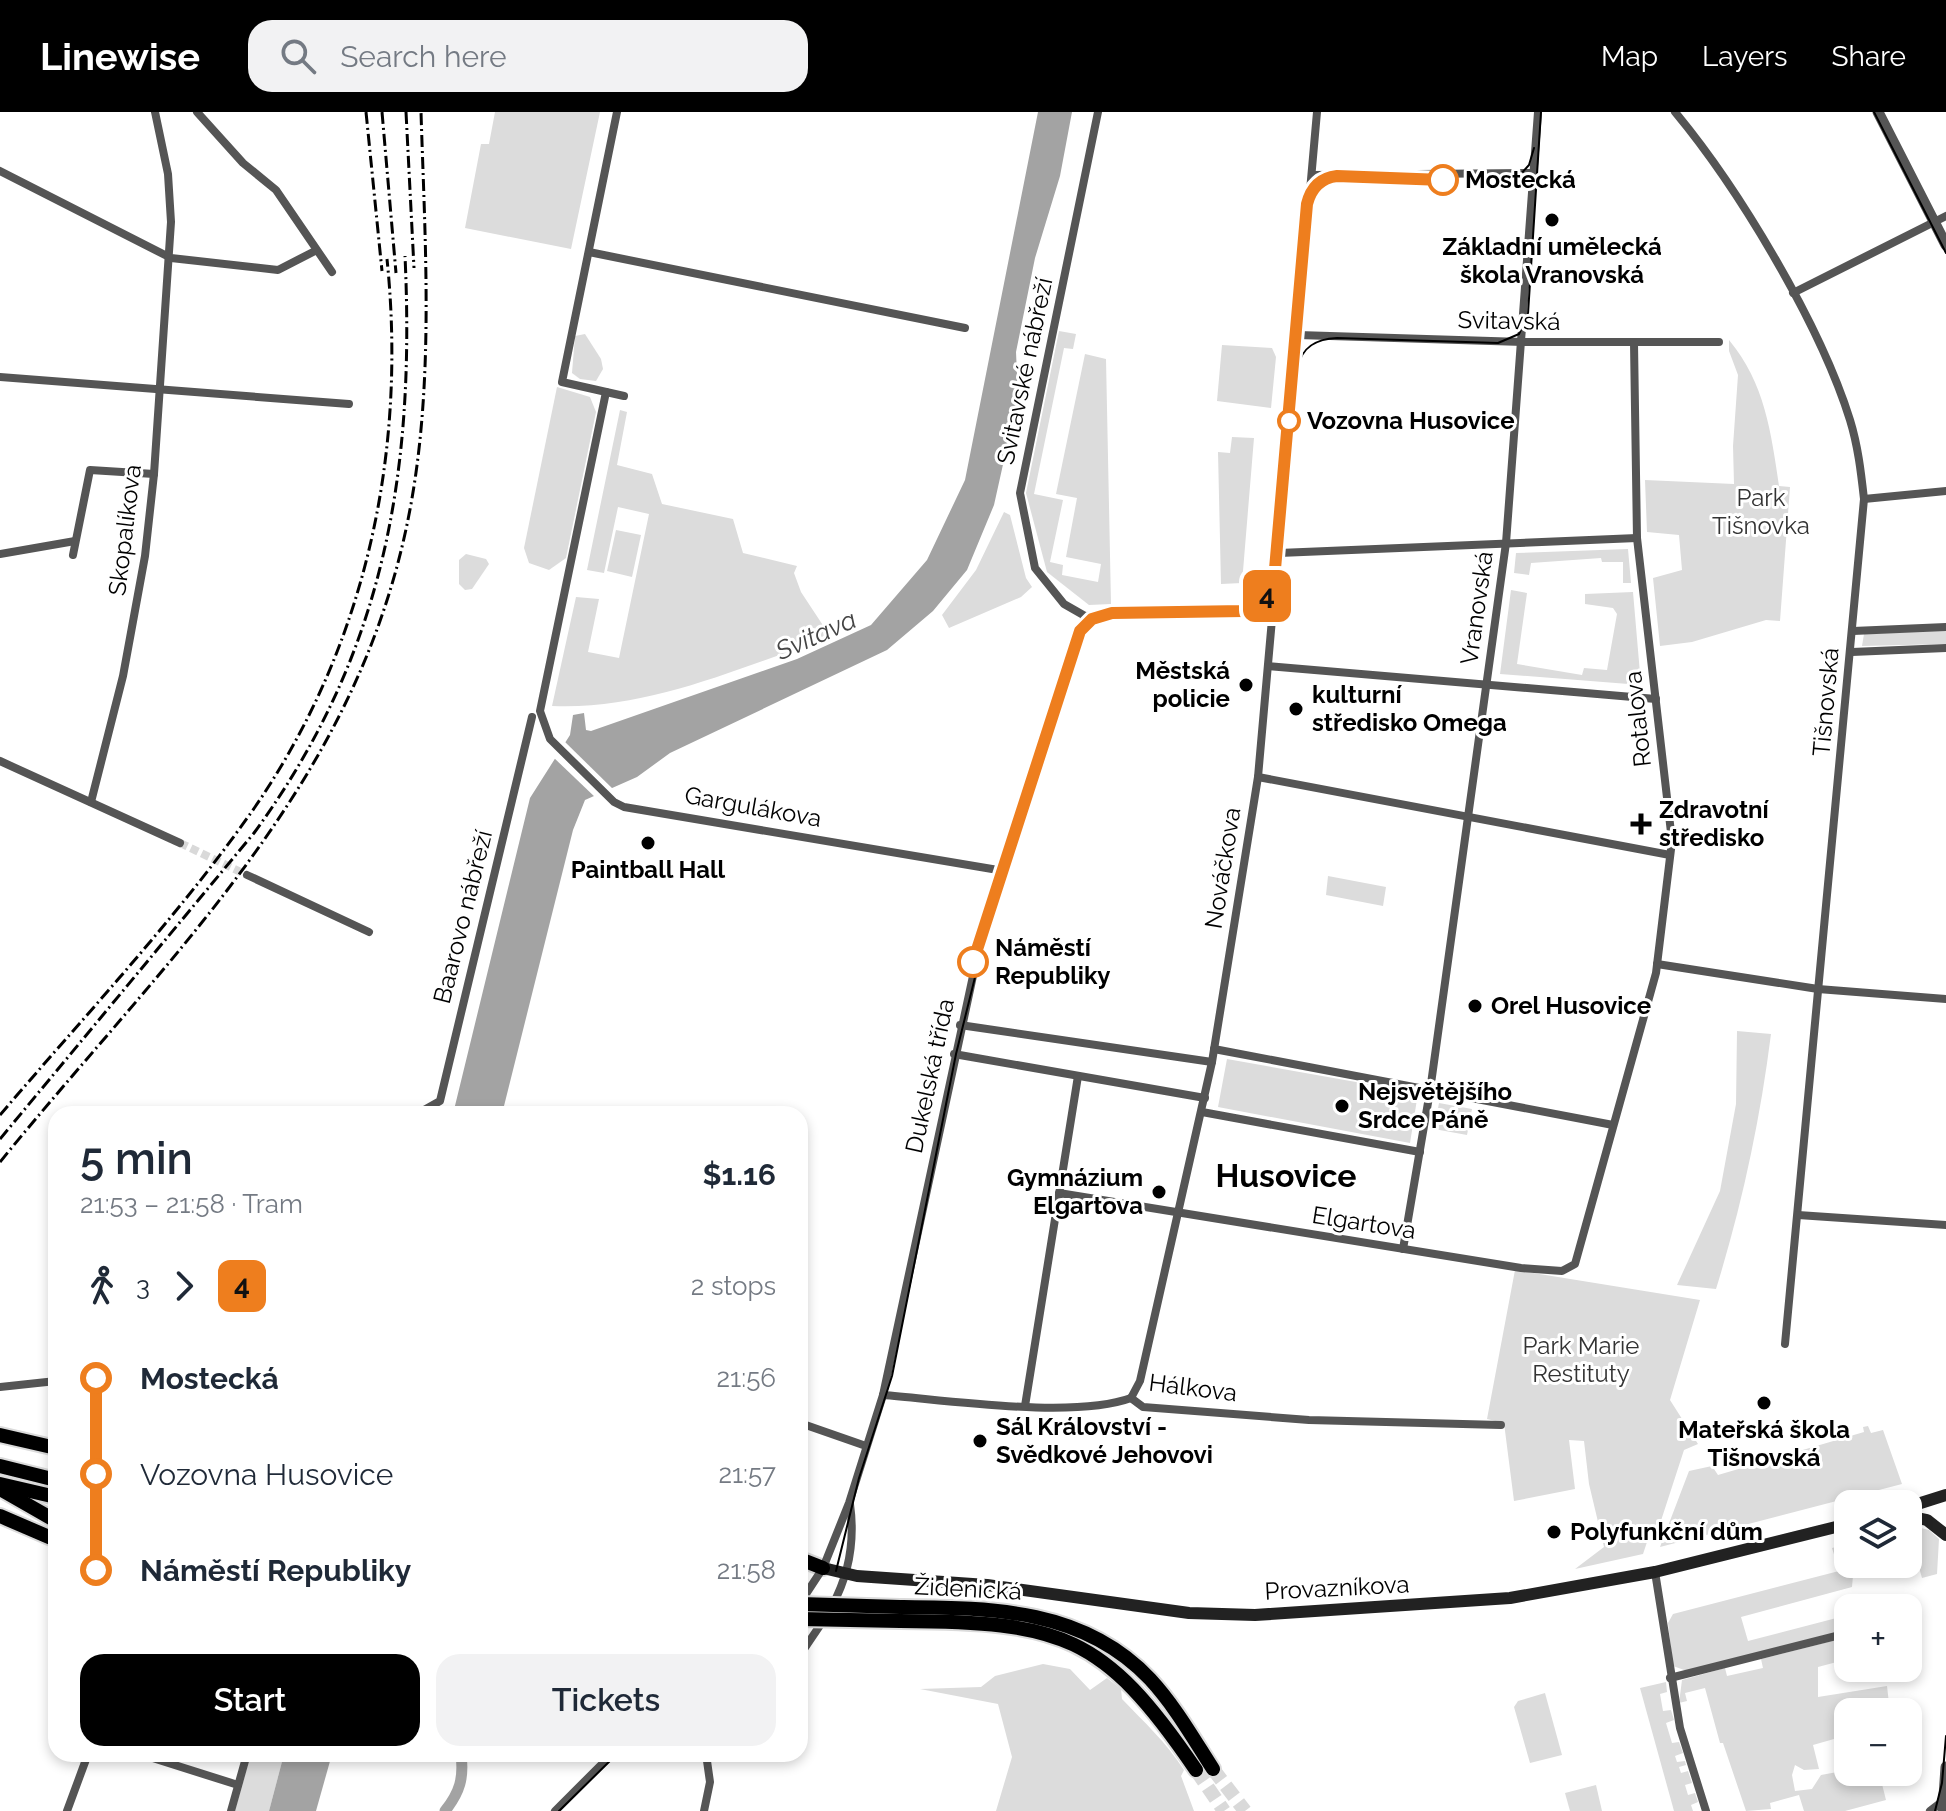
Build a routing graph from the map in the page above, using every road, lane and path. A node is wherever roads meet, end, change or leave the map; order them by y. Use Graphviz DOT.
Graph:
graph roads {
  1 [pos="155,112"];
  2 [pos="197,112"];
  3 [pos="617,112"];
  4 [pos="1098,112"];
  5 [pos="1317,112"];
  6 [pos="1538,112"];
  7 [pos="1675,112"];
  8 [pos="1878,112"];
  9 [pos="0,171"];
  10 [pos="1534,173"];
  11 [pos="1313,175"];
  12 [pos="1941,218"];
  13 [pos="1946,245"];
  14 [pos="315,251"];
  15 [pos="589,252"];
  16 [pos="171,258"];
  17 [pos="332,272"];
  18 [pos="1793,293"];
  19 [pos="965,328"];
  20 [pos="1298,335"];
  21 [pos="1523,342"];
  22 [pos="1719,342"];
  23 [pos="1634,343"];
  24 [pos="0,377"];
  25 [pos="161,390"];
  26 [pos="606,392"];
  27 [pos="624,396"];
  28 [pos="349,404"];
  29 [pos="154,474"];
  30 [pos="1946,491"];
  31 [pos="1864,499"];
  32 [pos="1637,538"];
  33 [pos="75,541"];
  34 [pos="1506,543"];
  35 [pos="1279,553"];
  36 [pos="0,554"];
  37 [pos="73,555"];
  38 [pos="1273,610"];
  39 [pos="1085,616"];
  40 [pos="1946,627"];
  41 [pos="1853,631"];
  42 [pos="1946,648"];
  43 [pos="1852,652"];
  44 [pos="1268,666"];
  45 [pos="1487,684"];
  46 [pos="1656,699"];
  47 [pos="532,717"];
  48 [pos="0,761"];
  49 [pos="1258,777"];
  50 [pos="91,802"];
  51 [pos="1469,818"];
  52 [pos="180,843"];
  53 [pos="1670,855"];
  54 [pos="1004,871"];
  55 [pos="247,875"];
  56 [pos="369,932"];
  57 [pos="1657,964"];
  58 [pos="1818,989"];
  59 [pos="1946,999"];
  60 [pos="960,1025"];
  61 [pos="1214,1049"];
  62 [pos="954,1054"];
  63 [pos="1212,1062"];
  64 [pos="1078,1076"];
  65 [pos="1430,1091"];
  66 [pos="1205,1098"];
  67 [pos="432,1106"];
  68 [pos="1202,1112"];
  69 [pos="1613,1125"];
  70 [pos="1420,1152"];
  71 [pos="1059,1193"];
  72 [pos="1178,1213"];
  73 [pos="1798,1215"];
  74 [pos="1946,1225"];
  75 [pos="1403,1249"];
  76 [pos="1569,1269"];
  77 [pos="1785,1344"];
  78 [pos="48,1382"];
  79 [pos="0,1387"];
  80 [pos="883,1395"];
  81 [pos="1131,1398"];
  82 [pos="1025,1406"];
  83 [pos="1501,1425"];
  84 [pos="808,1426"];
  85 [pos="0,1435"];
  86 [pos="0,1445"];
  87 [pos="48,1446"];
  88 [pos="866,1446"];
  89 [pos="48,1448"];
  90 [pos="0,1466"];
  91 [pos="48,1478"];
  92 [pos="0,1486"];
  93 [pos="48,1495"];
  94 [pos="1946,1495"];
  95 [pos="849,1503"];
  96 [pos="1922,1503"];
  97 [pos="0,1516"];
  98 [pos="48,1516"];
  99 [pos="1922,1519"];
  100 [pos="1834,1527"];
  101 [pos="1946,1535"];
  102 [pos="48,1537"];
  103 [pos="808,1562"];
  104 [pos="823,1568"];
  105 [pos="1655,1572"];
  106 [pos="846,1574"];
  107 [pos="808,1591"];
  108 [pos="808,1605"];
  109 [pos="900,1614"];
  110 [pos="808,1619"];
  111 [pos="1834,1637"];
  112 [pos="808,1643"];
  113 [pos="1670,1678"];
  114 [pos="85,1762"];
  115 [pos="165,1762"];
  116 [pos="245,1762"];
  117 [pos="604,1762"];
  118 [pos="707,1762"];
  119 [pos="1946,1767"];
  120 [pos="1213,1769"];
  121 [pos="1196,1770"];
  122 [pos="238,1785"];
  123 [pos="1943,1806"];
  124 [pos="67,1811"];
  125 [pos="231,1811"];
  126 [pos="555,1811"];
  127 [pos="704,1811"];
  128 [pos="1706,1811"];
  129 [pos="1930,1811"];
  1 -- 16 [label="street, Skopalíkova"];
  2 -- 14 [label="street"];
  3 -- 15 [label="street"];
  4 -- 39 [label="street, Svitavské nábřeží"];
  5 -- 11 [label="street, Nováčkova"];
  6 -- 10 [label="street, Vranovská"];
  7 -- 18 [label="street, Tišnovská"];
  8 -- 12 [label="street"];
  9 -- 16 [label="street"];
  10 -- 11 [label="street"];
  10 -- 21 [label="street, Vranovská"];
  11 -- 20 [label="street, Nováčkova"];
  12 -- 13 [label="street"];
  12 -- 18 [label="street"];
  14 -- 16 [label="street"];
  14 -- 17 [label="street"];
  15 -- 19 [label="street"];
  15 -- 26 [label="street"];
  16 -- 25 [label="street, Skopalíkova"];
  18 -- 31 [label="street, Tišnovská"];
  20 -- 21 [label="street, Svitavská"];
  20 -- 35 [label="street, Nováčkova"];
  21 -- 23 [label="street, Svitavská"];
  21 -- 34 [label="street, Vranovská"];
  22 -- 23 [label="street, Svitavská"];
  23 -- 32 [label="street, Rotalova"];
  24 -- 25 [label="street"];
  25 -- 28 [label="street"];
  25 -- 29 [label="street, Skopalíkova"];
  26 -- 27 [label="street"];
  26 -- 54 [label="street, Gargulákova"];
  29 -- 33 [label="street"];
  29 -- 50 [label="street, Skopalíkova"];
  30 -- 31 [label="street"];
  31 -- 41 [label="street, Tišnovská"];
  32 -- 34 [label="street"];
  32 -- 46 [label="street, Rotalova"];
  33 -- 36 [label="street"];
  33 -- 37 [label="street"];
  34 -- 35 [label="street"];
  34 -- 45 [label="street, Vranovská"];
  35 -- 38 [label="street, Nováčkova"];
  38 -- 39 [label="street"];
  38 -- 44 [label="street, Nováčkova"];
  39 -- 54 [label="street, Dukelská třída"];
  40 -- 41 [label="street"];
  41 -- 43 [label="street, Tišnovská"];
  42 -- 43 [label="street"];
  43 -- 58 [label="street, Tišnovská"];
  44 -- 45 [label="street"];
  44 -- 49 [label="street, Nováčkova"];
  45 -- 46 [label="street"];
  45 -- 51 [label="street, Vranovská"];
  46 -- 53 [label="street, Rotalova"];
  47 -- 67 [label="street, Baarovo nábřeží"];
  48 -- 50 [label="street"];
  49 -- 51 [label="street"];
  49 -- 61 [label="street, Nováčkova"];
  50 -- 52 [label="street"];
  51 -- 53 [label="street"];
  51 -- 65 [label="street, Vranovská"];
  53 -- 57 [label="street, Rotalova"];
  54 -- 60 [label="street, Dukelská třída"];
  55 -- 56 [label="street"];
  57 -- 58 [label="street"];
  57 -- 69 [label="street, Rotalova"];
  58 -- 59 [label="street"];
  58 -- 73 [label="street, Tišnovská"];
  60 -- 62 [label="street, Dukelská třída"];
  60 -- 63 [label="street"];
  61 -- 63 [label="street, Nováčkova"];
  61 -- 65 [label="street"];
  62 -- 64 [label="street"];
  62 -- 80 [label="street, Dukelská třída"];
  63 -- 66 [label="street, Nováčkova"];
  64 -- 66 [label="street"];
  64 -- 71 [label="street"];
  65 -- 69 [label="street"];
  65 -- 70 [label="street, Vranovská"];
  66 -- 68 [label="street, Nováčkova"];
  68 -- 70 [label="street"];
  68 -- 72 [label="street, Nováčkova"];
  69 -- 76 [label="street, Rotalova"];
  70 -- 75 [label="street, Vranovská"];
  71 -- 72 [label="street, Elgartova"];
  71 -- 82 [label="street"];
  72 -- 75 [label="street, Elgartova"];
  72 -- 81 [label="street, Nováčkova"];
  73 -- 74 [label="street"];
  73 -- 77 [label="street, Tišnovská"];
  75 -- 76 [label="street, Elgartova"];
  78 -- 79 [label="street"];
  80 -- 82 [label="street, Hálkova"];
  80 -- 88 [label="street, Dukelská třída"];
  81 -- 82 [label="street, Hálkova"];
  81 -- 83 [label="street, Hálkova"];
  84 -- 88 [label="street"];
  85 -- 87 [label="highway"];
  86 -- 89 [label="highway"];
  88 -- 95 [label="street, Dukelská třída"];
  90 -- 91 [label="highway"];
  92 -- 93 [label="highway"];
  92 -- 98 [label="highway"];
  94 -- 96 [label="main road"];
  95 -- 104 [label="street, Dukelská třída"];
  95 -- 106 [label="street, Dukelská třída"];
  97 -- 102 [label="highway"];
  99 -- 101 [label="main road"];
  100 -- 105 [label="main road, Provazníkova"];
  103 -- 104 [label="highway"];
  104 -- 106 [label="main road, Provazníkova"];
  104 -- 107 [label="street, Dukelská třída"];
  105 -- 106 [label="main road, Provazníkova"];
  105 -- 113 [label="street"];
  106 -- 112 [label="street, Dukelská třída"];
  108 -- 109 [label="highway, Židenická, bridge"];
  109 -- 110 [label="highway, Židenická, bridge"];
  109 -- 120 [label="highway, Židenická"];
  109 -- 121 [label="highway, Židenická"];
  111 -- 113 [label="street"];
  113 -- 128 [label="street"];
  114 -- 124 [label="street"];
  115 -- 122 [label="street"];
  116 -- 122 [label="street"];
  117 -- 126 [label="street"];
  118 -- 127 [label="street"];
  119 -- 123 [label="street"];
  122 -- 125 [label="street"];
  123 -- 129 [label="street"];
}
